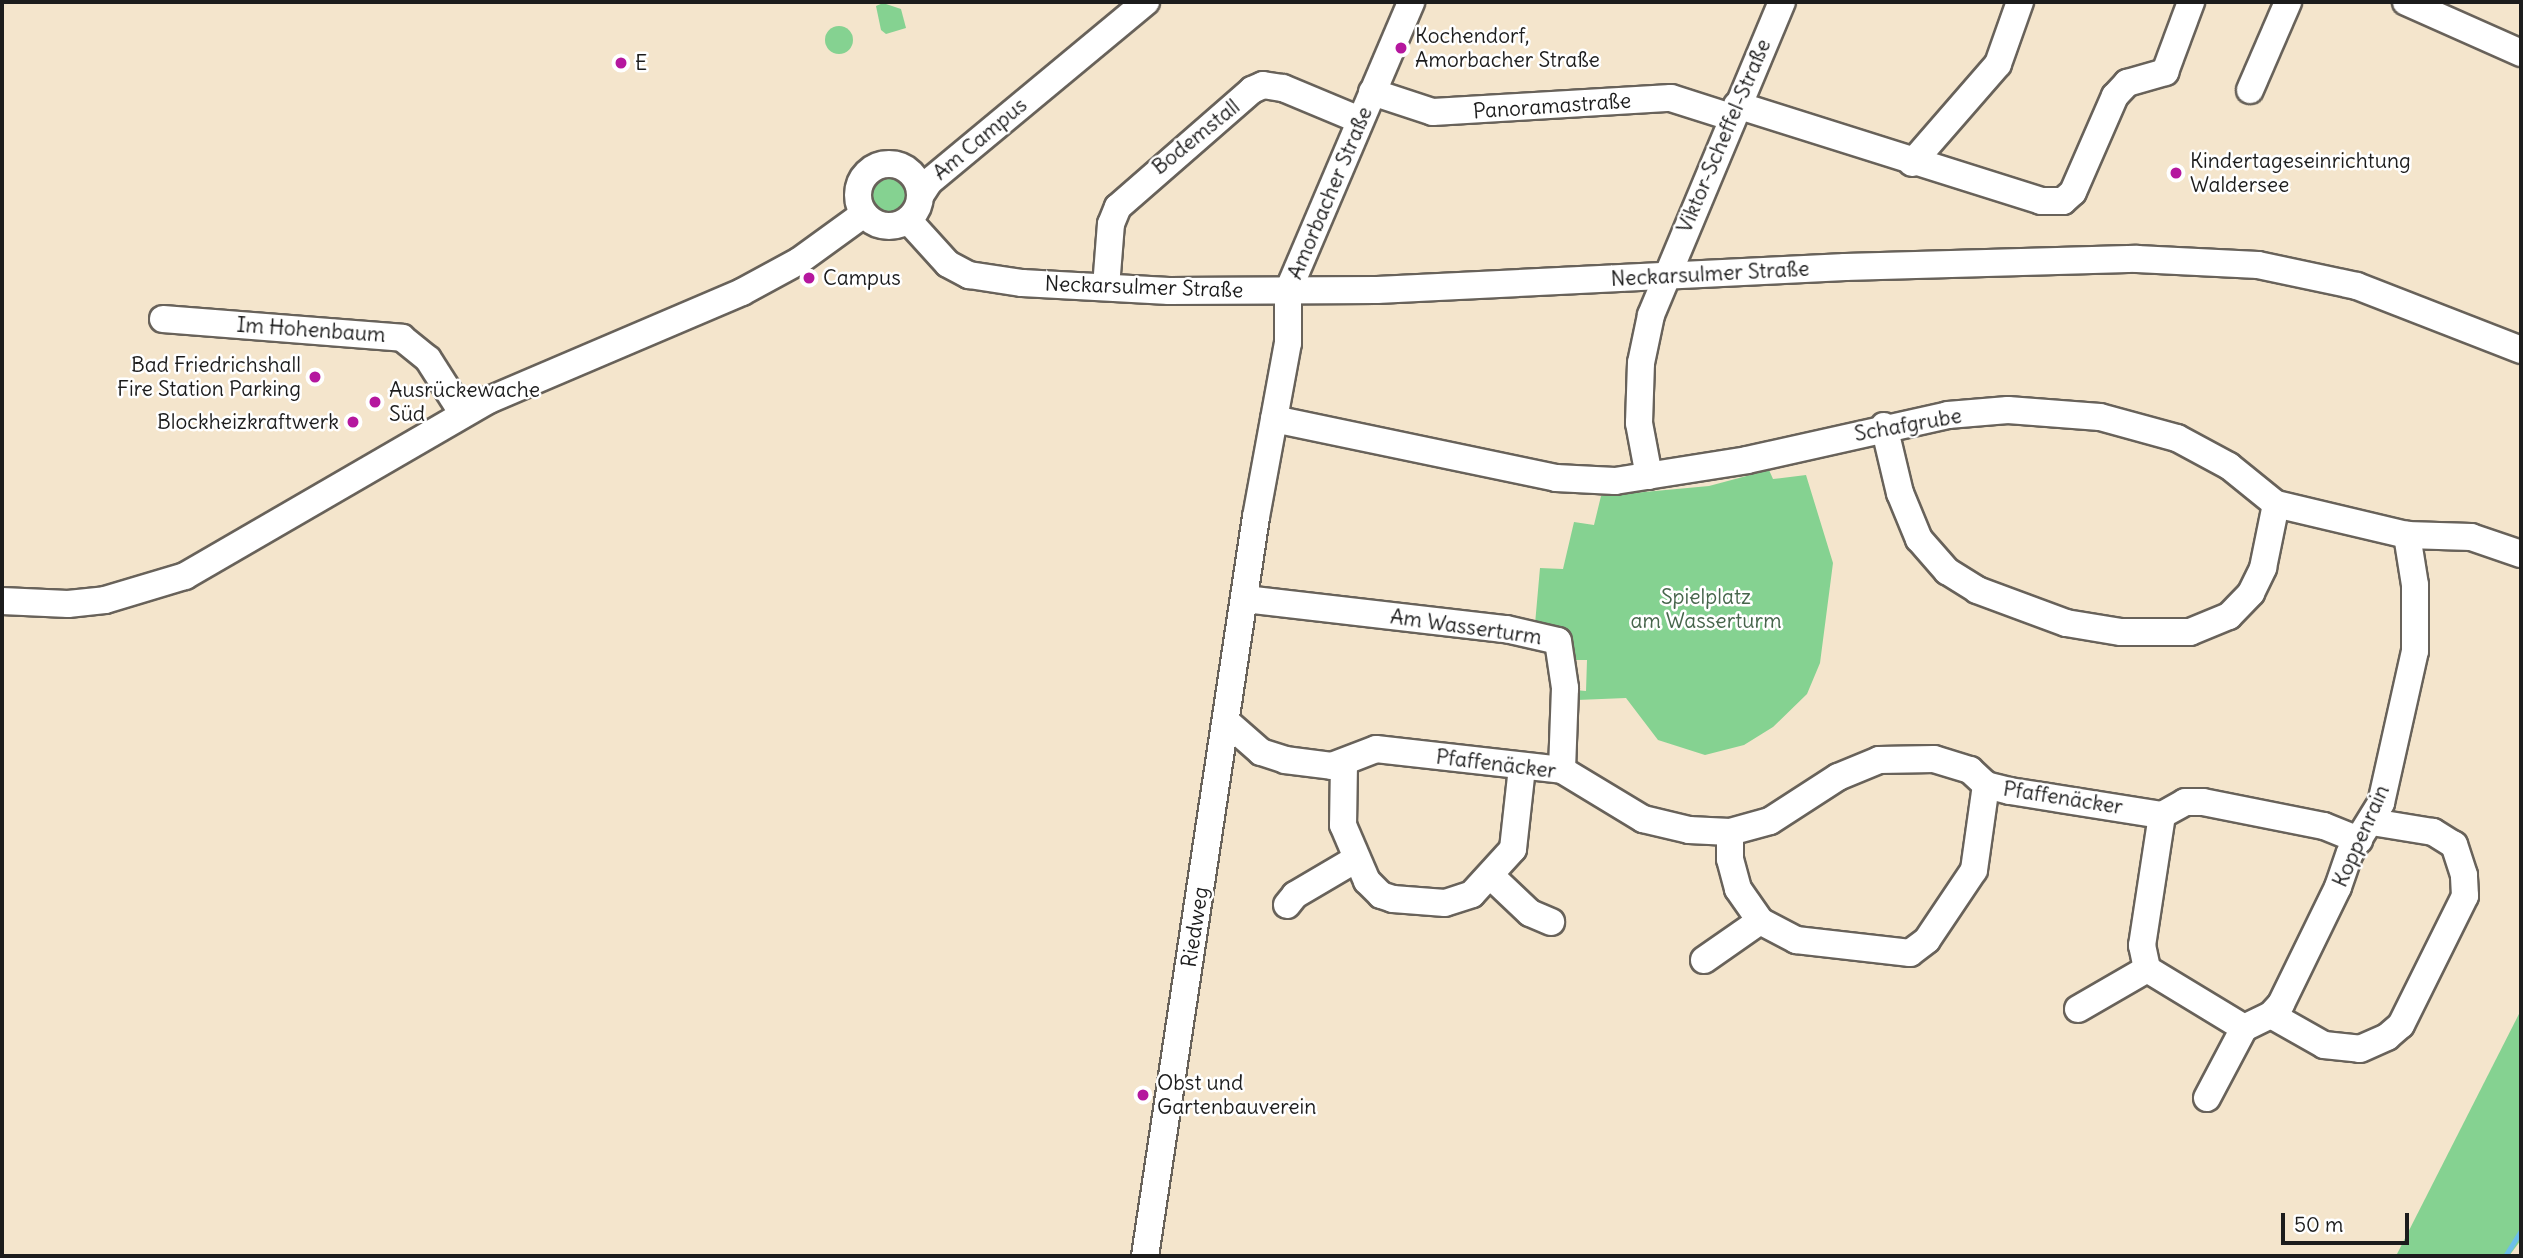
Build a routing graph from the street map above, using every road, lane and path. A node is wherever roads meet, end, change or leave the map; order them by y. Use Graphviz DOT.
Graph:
graph roads {
  1 [pos="1146,2"];
  2 [pos="1411,2"];
  3 [pos="1782,2"];
  4 [pos="2020,2"];
  5 [pos="2191,2"];
  6 [pos="2288,2"];
  7 [pos="2406,2"];
  8 [pos="2451,11"];
  9 [pos="2521,53"];
  10 [pos="1045,84"];
  11 [pos="2250,90"];
  12 [pos="1372,92"];
  13 [pos="1734,111"];
  14 [pos="1360,120"];
  15 [pos="1912,163"];
  16 [pos="907,169"];
  17 [pos="920,196"];
  18 [pos="864,214"];
  19 [pos="908,220"];
  20 [pos="1663,277"];
  21 [pos="1106,287"];
  22 [pos="1288,291"];
  23 [pos="163,319"];
  24 [pos="2521,350"];
  25 [pos="463,414"];
  26 [pos="1274,419"];
  27 [pos="1884,426"];
  28 [pos="1649,476"];
  29 [pos="2276,504"];
  30 [pos="2407,535"];
  31 [pos="2521,554"];
  32 [pos="1245,599"];
  33 [pos="2,601"];
  34 [pos="1228,723"];
  35 [pos="1344,763"];
  36 [pos="1522,767"];
  37 [pos="1562,770"];
  38 [pos="1986,785"];
  39 [pos="2162,815"];
  40 [pos="2365,831"];
  41 [pos="1730,832"];
  42 [pos="1356,859"];
  43 [pos="1492,877"];
  44 [pos="1287,905"];
  45 [pos="1760,921"];
  46 [pos="1551,922"];
  47 [pos="1704,960"];
  48 [pos="2147,968"];
  49 [pos="2078,1009"];
  50 [pos="2271,1014"];
  51 [pos="2244,1028"];
  52 [pos="2207,1098"];
  53 [pos="1145,1256"];
  1 -- 10 [label="street, Am Campus"];
  2 -- 12 [label="street, Amorbacher Straße"];
  3 -- 13 [label="street, Viktor-Scheffel-Straße"];
  4 -- 15 [label="street"];
  5 -- 15 [label="street, Panoramastraße"];
  6 -- 11 [label="street"];
  7 -- 8 [label="street"];
  8 -- 9 [label="street"];
  10 -- 16 [label="street, Am Campus"];
  10 -- 17 [label="street, Am Campus"];
  12 -- 13 [label="street, Panoramastraße"];
  12 -- 14 [label="street, Amorbacher Straße"];
  13 -- 15 [label="street, Panoramastraße"];
  13 -- 20 [label="street, Viktor-Scheffel-Straße"];
  14 -- 21 [label="street, Bodemstall"];
  14 -- 22 [label="street, Amorbacher Straße"];
  16 -- 17 [label="street"];
  16 -- 18 [label="street"];
  17 -- 19 [label="street"];
  18 -- 19 [label="street"];
  18 -- 25 [label="street"];
  19 -- 21 [label="street, Neckarsulmer Straße"];
  20 -- 22 [label="street, Neckarsulmer Straße"];
  20 -- 24 [label="street, Neckarsulmer Straße"];
  20 -- 28 [label="street, Viktor-Scheffel-Straße"];
  21 -- 22 [label="street, Neckarsulmer Straße"];
  22 -- 26 [label="street, Amorbacher Straße"];
  23 -- 25 [label="street, Im Hohenbaum"];
  25 -- 33 [label="street"];
  26 -- 28 [label="street, Schafgrube"];
  26 -- 32 [label="street, Amorbacher Straße"];
  27 -- 28 [label="street, Schafgrube"];
  27 -- 29 [label="street, Schafgrube"];
  27 -- 29 [label="street"];
  29 -- 30 [label="street, Schafgrube"];
  30 -- 31 [label="street, Schafgrube"];
  30 -- 40 [label="street, Koppenrain"];
  32 -- 34 [label="street, Riedweg"];
  32 -- 37 [label="street, Am Wasserturm"];
  34 -- 35 [label="street, Pfaffenäcker"];
  34 -- 53 [label="street, Riedweg"];
  35 -- 36 [label="street, Pfaffenäcker"];
  35 -- 42 [label="street"];
  36 -- 37 [label="street, Pfaffenäcker"];
  36 -- 43 [label="street"];
  37 -- 41 [label="street, Pfaffenäcker"];
  38 -- 39 [label="street, Pfaffenäcker"];
  38 -- 41 [label="street, Pfaffenäcker"];
  38 -- 45 [label="street"];
  39 -- 40 [label="street"];
  39 -- 48 [label="street"];
  40 -- 50 [label="street, Koppenrain"];
  40 -- 50 [label="street"];
  41 -- 45 [label="street"];
  42 -- 43 [label="street"];
  42 -- 44 [label="street"];
  43 -- 46 [label="street"];
  45 -- 47 [label="street"];
  48 -- 49 [label="street"];
  48 -- 51 [label="street"];
  50 -- 51 [label="street, Koppenrain"];
  51 -- 52 [label="street"];
}
